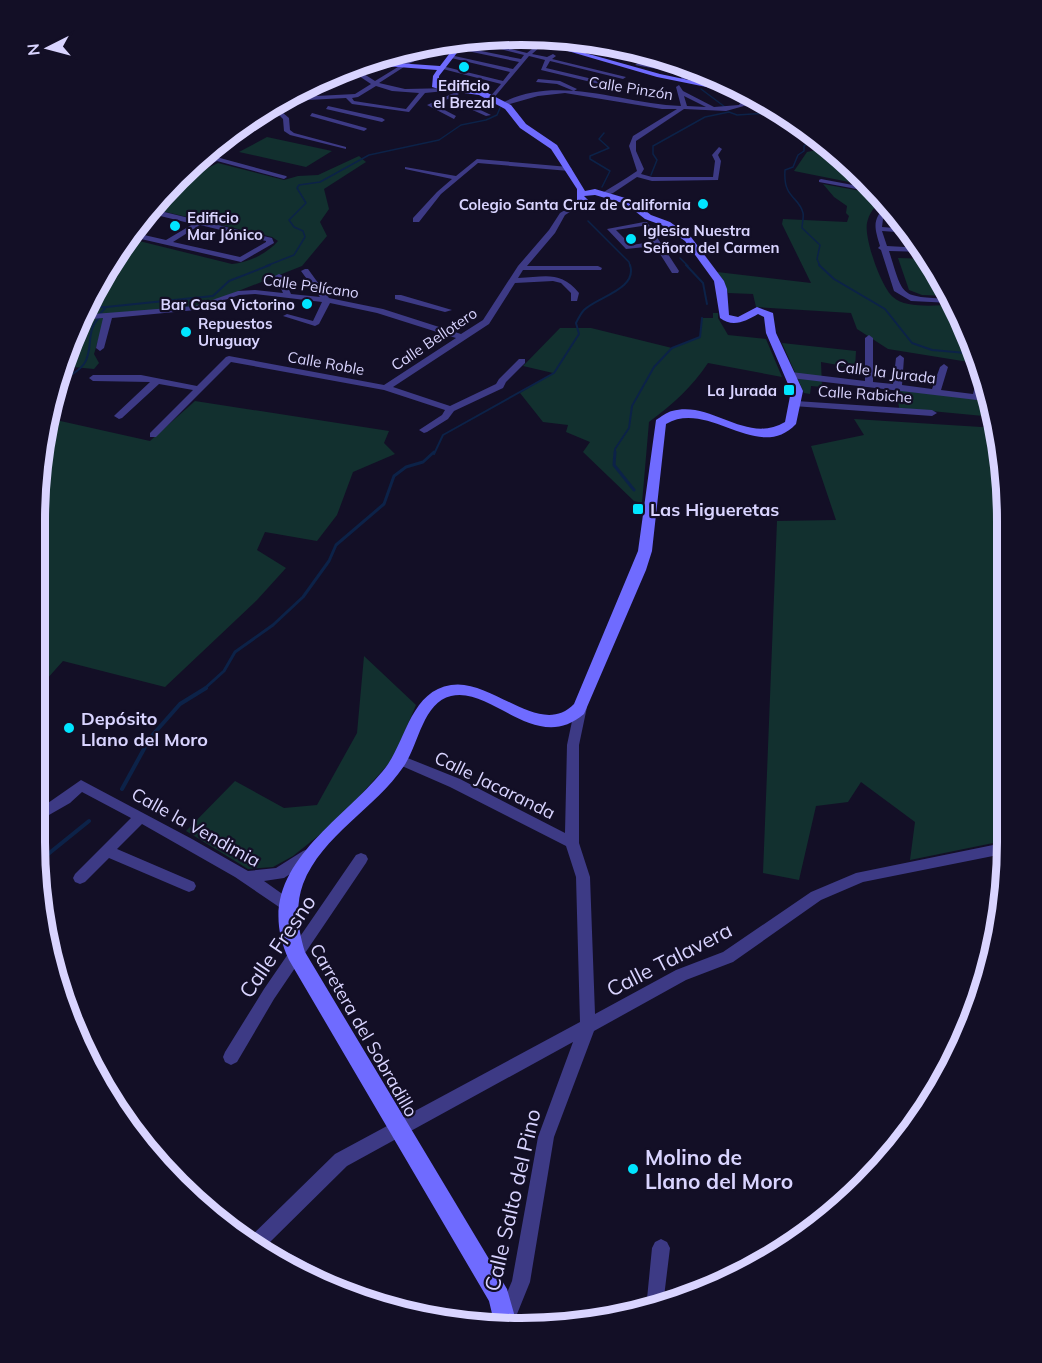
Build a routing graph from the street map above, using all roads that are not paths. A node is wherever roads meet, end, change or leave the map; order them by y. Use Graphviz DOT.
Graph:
graph roads {
  1 [pos="506,45"];
  2 [pos="518,45"];
  3 [pos="560,47"];
  4 [pos="573,48"];
  5 [pos="459,49"];
  6 [pos="532,50"];
  7 [pos="556,55"];
  8 [pos="420,56"];
  9 [pos="450,57"];
  10 [pos="416,58"];
  11 [pos="548,59"];
  12 [pos="522,61"];
  13 [pos="402,66"];
  14 [pos="661,66"];
  15 [pos="377,67"];
  16 [pos="635,67"];
  17 [pos="442,68"];
  18 [pos="514,71"];
  19 [pos="363,72"];
  20 [pos="685,74"];
  21 [pos="623,77"];
  22 [pos="684,78"];
  23 [pos="340,81"];
  24 [pos="505,82"];
  25 [pos="376,85"];
  26 [pos="712,85"];
  27 [pos="616,86"];
  28 [pos="722,89"];
  29 [pos="425,90"];
  30 [pos="551,91"];
  31 [pos="580,92"];
  32 [pos="310,94"];
  33 [pos="451,94"];
  34 [pos="314,95"];
  35 [pos="609,97"];
  36 [pos="492,98"];
  37 [pos="301,99"];
  38 [pos="337,99"];
  39 [pos="349,99"];
  40 [pos="744,101"];
  41 [pos="502,104"];
  42 [pos="742,104"];
  43 [pos="753,106"];
  44 [pos="684,107"];
  45 [pos="328,108"];
  46 [pos="715,109"];
  47 [pos="279,112"];
  48 [pos="276,113"];
  49 [pos="488,115"];
  50 [pos="454,117"];
  51 [pos="381,120"];
  52 [pos="364,129"];
  53 [pos="344,148"];
  54 [pos="719,149"];
  55 [pos="213,158"];
  56 [pos="217,159"];
  57 [pos="205,165"];
  58 [pos="407,168"];
  59 [pos="569,170"];
  60 [pos="636,175"];
  61 [pos="284,177"];
  62 [pos="457,178"];
  63 [pos="578,182"];
  64 [pos="821,182"];
  65 [pos="862,189"];
  66 [pos="600,196"];
  67 [pos="583,197"];
  68 [pos="158,213"];
  69 [pos="884,213"];
  70 [pos="416,220"];
  71 [pos="646,220"];
  72 [pos="199,223"];
  73 [pos="878,229"];
  74 [pos="898,230"];
  75 [pos="140,236"];
  76 [pos="168,242"];
  77 [pos="657,243"];
  78 [pos="882,248"];
  79 [pos="912,249"];
  80 [pos="521,268"];
  81 [pos="598,268"];
  82 [pos="305,271"];
  83 [pos="675,271"];
  84 [pos="279,276"];
  85 [pos="514,281"];
  86 [pos="288,296"];
  87 [pos="398,297"];
  88 [pos="574,299"];
  89 [pos="943,300"];
  90 [pos="327,301"];
  91 [pos="420,303"];
  92 [pos="448,310"];
  93 [pos="108,316"];
  94 [pos="287,316"];
  95 [pos="91,317"];
  96 [pos="402,318"];
  97 [pos="464,338"];
  98 [pos="869,338"];
  99 [pos="100,348"];
  100 [pos="900,358"];
  101 [pos="522,361"];
  102 [pos="944,367"];
  103 [pos="791,375"];
  104 [pos="93,378"];
  105 [pos="158,380"];
  106 [pos="869,384"];
  107 [pos="897,387"];
  108 [pos="386,388"];
  109 [pos="200,389"];
  110 [pos="979,390"];
  111 [pos="936,392"];
  112 [pos="796,404"];
  113 [pos="451,409"];
  114 [pos="932,413"];
  115 [pos="119,416"];
  116 [pos="424,430"];
  117 [pos="153,435"];
  118 [pos="581,707"];
  119 [pos="400,760"];
  120 [pos="45,811"];
  121 [pos="140,817"];
  122 [pos="572,843"];
  123 [pos="314,850"];
  124 [pos="107,851"];
  125 [pos="997,851"];
  126 [pos="361,859"];
  127 [pos="249,877"];
  128 [pos="80,878"];
  129 [pos="189,886"];
  130 [pos="290,907"];
  131 [pos="296,954"];
  132 [pos="588,1026"];
  133 [pos="231,1057"];
  134 [pos="399,1129"];
  135 [pos="260,1240"];
  136 [pos="661,1248"];
  137 [pos="655,1299"];
  138 [pos="505,1317"];
  139 [pos="507,1318"];
  1 -- 6 [label="street"];
  2 -- 6 [label="street"];
  3 -- 16 [label="main road"];
  4 -- 16 [label="main road"];
  5 -- 9 [label="main road"];
  5 -- 12 [label="street"];
  6 -- 11 [label="street"];
  6 -- 12 [label="street"];
  7 -- 11 [label="street"];
  8 -- 10 [label="street"];
  9 -- 17 [label="main road"];
  9 -- 18 [label="street"];
  10 -- 13 [label="street"];
  11 -- 21 [label="street"];
  11 -- 27 [label="street"];
  12 -- 18 [label="street"];
  13 -- 15 [label="main road"];
  13 -- 17 [label="main road"];
  13 -- 25 [label="street"];
  14 -- 16 [label="street"];
  16 -- 21 [label="street"];
  16 -- 22 [label="main road"];
  16 -- 28 [label="main road"];
  17 -- 24 [label="street"];
  17 -- 33 [label="main road"];
  18 -- 24 [label="street"];
  19 -- 25 [label="street"];
  20 -- 22 [label="street"];
  21 -- 27 [label="street"];
  22 -- 26 [label="main road"];
  23 -- 34 [label="street"];
  24 -- 36 [label="street"];
  25 -- 29 [label="street"];
  25 -- 39 [label="street"];
  27 -- 35 [label="street"];
  29 -- 33 [label="street"];
  29 -- 39 [label="street"];
  30 -- 31 [label="street, Calle Pinzón"];
  30 -- 31 [label="street"];
  30 -- 41 [label="street, Calle Pinzón"];
  31 -- 35 [label="street, Calle Pinzón"];
  32 -- 34 [label="street"];
  33 -- 36 [label="main road"];
  33 -- 49 [label="street"];
  33 -- 50 [label="street"];
  34 -- 37 [label="street"];
  34 -- 38 [label="street"];
  35 -- 44 [label="street, Calle Pinzón"];
  36 -- 41 [label="main road"];
  37 -- 38 [label="street"];
  37 -- 47 [label="street"];
  38 -- 39 [label="street"];
  39 -- 45 [label="street"];
  40 -- 42 [label="street"];
  41 -- 59 [label="main road"];
  42 -- 43 [label="street, Calle Pinzón"];
  42 -- 46 [label="street, Calle Pinzón"];
  44 -- 46 [label="street, Calle Pinzón"];
  44 -- 46 [label="street"];
  44 -- 60 [label="street"];
  45 -- 51 [label="street"];
  45 -- 52 [label="street"];
  47 -- 48 [label="street"];
  47 -- 53 [label="street"];
  54 -- 60 [label="street"];
  55 -- 56 [label="street"];
  56 -- 57 [label="street"];
  56 -- 61 [label="street"];
  58 -- 62 [label="street"];
  59 -- 62 [label="street"];
  59 -- 63 [label="main road"];
  60 -- 66 [label="street"];
  62 -- 70 [label="street"];
  63 -- 66 [label="main road"];
  63 -- 67 [label="main road"];
  64 -- 65 [label="street"];
  66 -- 67 [label="main road"];
  66 -- 71 [label="main road"];
  67 -- 80 [label="street, Calle Bellotero"];
  68 -- 72 [label="street"];
  69 -- 73 [label="street"];
  71 -- 77 [label="street"];
  71 -- 77 [label="street"];
  71 -- 103 [label="main road"];
  72 -- 76 [label="street"];
  72 -- 76 [label="street"];
  73 -- 74 [label="street"];
  73 -- 78 [label="street"];
  75 -- 76 [label="street"];
  77 -- 83 [label="street"];
  78 -- 79 [label="street"];
  78 -- 89 [label="street"];
  80 -- 81 [label="street"];
  80 -- 85 [label="street, Calle Bellotero"];
  82 -- 90 [label="street"];
  84 -- 86 [label="street"];
  85 -- 88 [label="street"];
  85 -- 97 [label="street, Calle Bellotero"];
  86 -- 90 [label="street, Calle Pelícano"];
  86 -- 93 [label="street, Calle Pelícano"];
  87 -- 91 [label="street"];
  90 -- 94 [label="street"];
  90 -- 96 [label="street, Calle Pelícano"];
  91 -- 92 [label="street"];
  91 -- 96 [label="street"];
  93 -- 95 [label="street, Calle Pelícano"];
  93 -- 99 [label="street"];
  96 -- 97 [label="street, Calle Pelícano"];
  97 -- 108 [label="street, Calle Bellotero"];
  98 -- 106 [label="street"];
  100 -- 107 [label="street"];
  101 -- 113 [label="street"];
  102 -- 111 [label="street"];
  103 -- 106 [label="street, Calle la Jurada"];
  103 -- 112 [label="main road"];
  104 -- 105 [label="street"];
  105 -- 109 [label="street"];
  105 -- 115 [label="street"];
  106 -- 107 [label="street, Calle la Jurada"];
  107 -- 111 [label="street, Calle la Jurada"];
  108 -- 109 [label="street, Calle Roble"];
  108 -- 113 [label="street, Calle Roble"];
  109 -- 117 [label="street"];
  110 -- 111 [label="street, Calle la Jurada"];
  112 -- 114 [label="street, Calle Rabiche"];
  112 -- 118 [label="main road"];
  113 -- 116 [label="street"];
  118 -- 119 [label="main road, Carretera del Sobradillo"];
  118 -- 122 [label="street"];
  119 -- 122 [label="street, Calle Jacaranda"];
  119 -- 123 [label="main road, Carretera del Sobradillo"];
  120 -- 121 [label="street, Calle la Vendimia"];
  121 -- 124 [label="street"];
  121 -- 127 [label="street, Calle la Vendimia"];
  122 -- 132 [label="street"];
  123 -- 127 [label="street"];
  123 -- 130 [label="main road, Carretera del Sobradillo"];
  124 -- 128 [label="street"];
  124 -- 129 [label="street"];
  125 -- 132 [label="street, Calle Talavera"];
  126 -- 131 [label="street, Calle Fresno"];
  127 -- 130 [label="street, Calle la Vendimia"];
  130 -- 131 [label="main road, Carretera del Sobradillo"];
  131 -- 133 [label="street, Calle Fresno"];
  131 -- 134 [label="main road, Carretera del Sobradillo"];
  132 -- 134 [label="street, Calle Talavera"];
  132 -- 139 [label="street, Calle Salto del Pino"];
  134 -- 135 [label="street, Calle Talavera"];
  134 -- 138 [label="main road, Carretera del Sobradillo"];
  136 -- 137 [label="street"];
}
